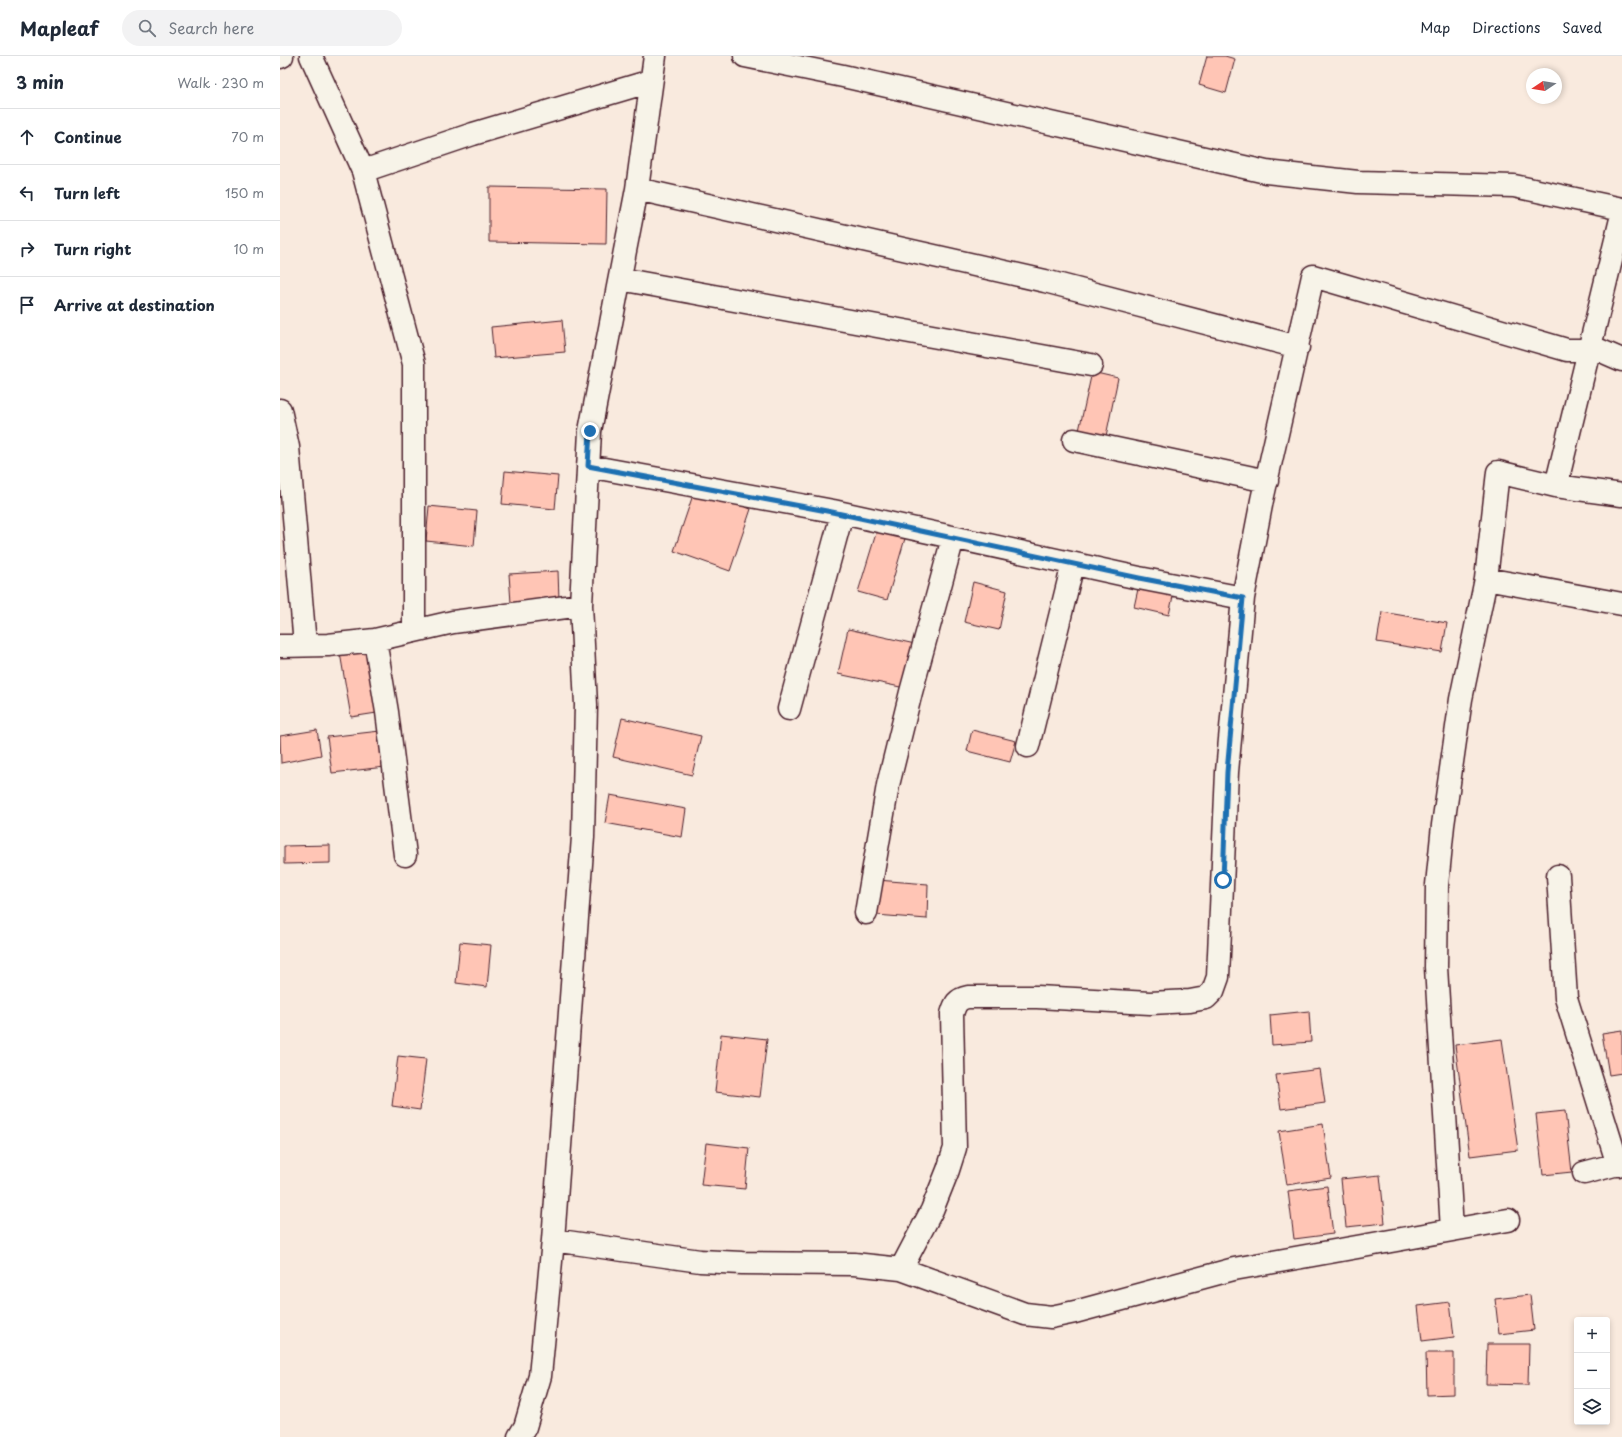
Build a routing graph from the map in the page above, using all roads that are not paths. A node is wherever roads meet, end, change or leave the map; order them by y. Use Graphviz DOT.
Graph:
graph roads {
  1 [pos="311,56"];
  2 [pos="655,56"];
  3 [pos="745,56"];
  4 [pos="651,81"];
  5 [pos="363,171"];
  6 [pos="637,189"];
  7 [pos="1622,209"];
  8 [pos="1622,215"];
  9 [pos="620,279"];
  10 [pos="1298,347"];
  11 [pos="1588,350"];
  12 [pos="1622,360"];
  13 [pos="1091,365"];
  14 [pos="280,410"];
  15 [pos="1074,440"];
  16 [pos="588,466"];
  17 [pos="1267,481"];
  18 [pos="1556,486"];
  19 [pos="1622,495"];
  20 [pos="842,514"];
  21 [pos="953,538"];
  22 [pos="1073,564"];
  23 [pos="1486,579"];
  24 [pos="1243,598"];
  25 [pos="1622,604"];
  26 [pos="581,605"];
  27 [pos="414,630"];
  28 [pos="375,640"];
  29 [pos="304,645"];
  30 [pos="280,646"];
  31 [pos="789,709"];
  32 [pos="1028,746"];
  33 [pos="405,855"];
  34 [pos="1558,876"];
  35 [pos="866,913"];
  36 [pos="1620,1164"];
  37 [pos="1584,1173"];
  38 [pos="1508,1220"];
  39 [pos="1452,1230"];
  40 [pos="553,1240"];
  41 [pos="901,1269"];
  42 [pos="519,1437"];
  1 -- 5 [label="street"];
  2 -- 4 [label="street"];
  3 -- 7 [label="street"];
  4 -- 5 [label="street"];
  4 -- 6 [label="street"];
  5 -- 27 [label="street"];
  6 -- 9 [label="street"];
  6 -- 10 [label="street"];
  8 -- 11 [label="street"];
  9 -- 13 [label="street"];
  9 -- 16 [label="street"];
  10 -- 11 [label="street"];
  10 -- 17 [label="street"];
  11 -- 12 [label="street"];
  11 -- 18 [label="street"];
  14 -- 29 [label="street"];
  15 -- 17 [label="street"];
  16 -- 20 [label="street"];
  16 -- 26 [label="street"];
  17 -- 24 [label="street"];
  18 -- 19 [label="street"];
  18 -- 23 [label="street"];
  20 -- 21 [label="street"];
  20 -- 31 [label="street"];
  21 -- 22 [label="street"];
  21 -- 35 [label="street"];
  22 -- 24 [label="street"];
  22 -- 32 [label="street"];
  23 -- 25 [label="street"];
  23 -- 39 [label="street"];
  24 -- 41 [label="street"];
  26 -- 27 [label="street"];
  26 -- 40 [label="street"];
  27 -- 28 [label="street"];
  28 -- 29 [label="street"];
  28 -- 33 [label="street"];
  29 -- 30 [label="street"];
  34 -- 36 [label="street"];
  36 -- 37 [label="street"];
  38 -- 39 [label="street"];
  39 -- 41 [label="street"];
  40 -- 41 [label="street"];
  40 -- 42 [label="street"];
}
